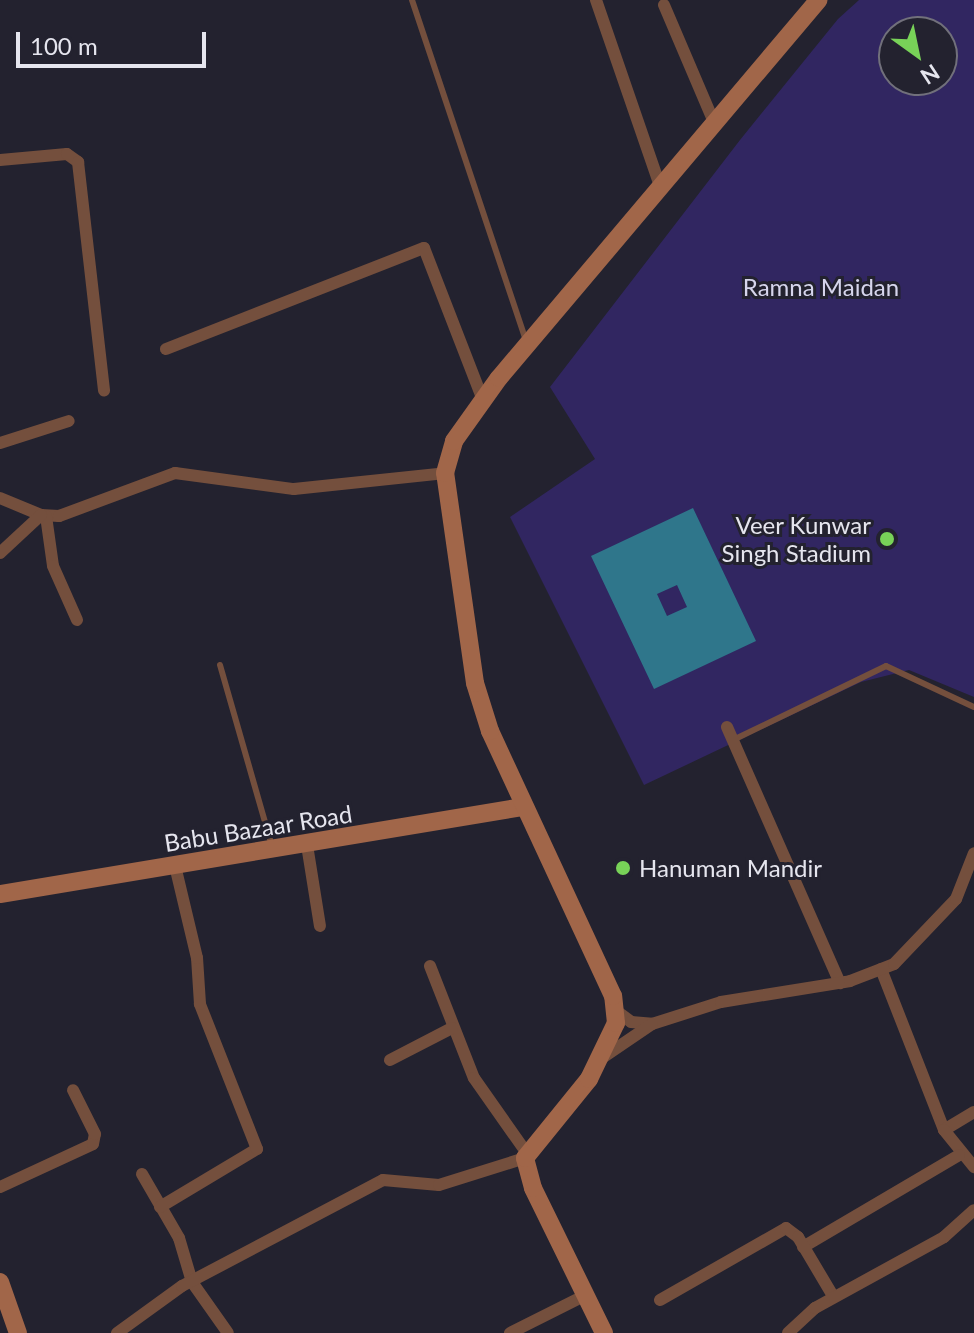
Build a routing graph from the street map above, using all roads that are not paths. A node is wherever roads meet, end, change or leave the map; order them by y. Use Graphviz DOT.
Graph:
graph roads {
  1 [pos="412,0"];
  2 [pos="596,0"];
  3 [pos="818,0"];
  4 [pos="664,5"];
  5 [pos="714,122"];
  6 [pos="0,160"];
  7 [pos="660,186"];
  8 [pos="527,344"];
  9 [pos="166,349"];
  10 [pos="104,391"];
  11 [pos="483,400"];
  12 [pos="69,421"];
  13 [pos="0,443"];
  14 [pos="445,473"];
  15 [pos="0,498"];
  16 [pos="44,516"];
  17 [pos="0,553"];
  18 [pos="77,620"];
  19 [pos="220,665"];
  20 [pos="974,707"];
  21 [pos="727,727"];
  22 [pos="733,740"];
  23 [pos="522,807"];
  24 [pos="307,845"];
  25 [pos="273,851"];
  26 [pos="974,853"];
  27 [pos="175,866"];
  28 [pos="0,894"];
  29 [pos="320,926"];
  30 [pos="430,966"];
  31 [pos="881,969"];
  32 [pos="840,983"];
  33 [pos="614,1009"];
  34 [pos="652,1024"];
  35 [pos="452,1028"];
  36 [pos="390,1060"];
  37 [pos="598,1061"];
  38 [pos="73,1090"];
  39 [pos="974,1112"];
  40 [pos="944,1130"];
  41 [pos="526,1155"];
  42 [pos="959,1155"];
  43 [pos="974,1167"];
  44 [pos="142,1174"];
  45 [pos="0,1187"];
  46 [pos="160,1207"];
  47 [pos="974,1210"];
  48 [pos="803,1247"];
  49 [pos="0,1282"];
  50 [pos="192,1282"];
  51 [pos="586,1295"];
  52 [pos="833,1296"];
  53 [pos="660,1300"];
  54 [pos="18,1333"];
  55 [pos="117,1333"];
  56 [pos="228,1333"];
  57 [pos="510,1333"];
  58 [pos="604,1333"];
  59 [pos="788,1333"];
  1 -- 8 [label="lane"];
  2 -- 7 [label="street"];
  3 -- 5 [label="street"];
  4 -- 5 [label="street"];
  5 -- 7 [label="street"];
  6 -- 10 [label="street"];
  7 -- 8 [label="street"];
  8 -- 11 [label="street"];
  9 -- 11 [label="street"];
  11 -- 14 [label="street"];
  12 -- 13 [label="street"];
  14 -- 16 [label="street"];
  14 -- 23 [label="street"];
  15 -- 16 [label="street"];
  16 -- 17 [label="street"];
  16 -- 18 [label="street"];
  19 -- 25 [label="lane"];
  20 -- 22 [label="lane"];
  21 -- 22 [label="street"];
  22 -- 32 [label="street"];
  23 -- 24 [label="street, Babu Bazaar Road"];
  23 -- 33 [label="street"];
  24 -- 25 [label="street, Babu Bazaar Road"];
  24 -- 29 [label="street"];
  25 -- 27 [label="street, Babu Bazaar Road"];
  26 -- 31 [label="street"];
  27 -- 28 [label="street, Babu Bazaar Road"];
  27 -- 46 [label="street"];
  30 -- 35 [label="street"];
  31 -- 32 [label="street"];
  31 -- 40 [label="street"];
  32 -- 34 [label="street"];
  33 -- 34 [label="street"];
  33 -- 37 [label="street"];
  34 -- 37 [label="street"];
  35 -- 36 [label="street"];
  35 -- 41 [label="street"];
  37 -- 41 [label="street"];
  38 -- 45 [label="street"];
  39 -- 40 [label="street"];
  40 -- 42 [label="street"];
  41 -- 50 [label="street"];
  41 -- 51 [label="street"];
  42 -- 43 [label="street"];
  42 -- 48 [label="street"];
  44 -- 46 [label="street"];
  46 -- 50 [label="street"];
  47 -- 52 [label="street"];
  48 -- 52 [label="street"];
  48 -- 53 [label="street"];
  49 -- 54 [label="street"];
  50 -- 55 [label="street"];
  50 -- 56 [label="street"];
  51 -- 57 [label="street"];
  51 -- 58 [label="street"];
  52 -- 59 [label="street"];
}
